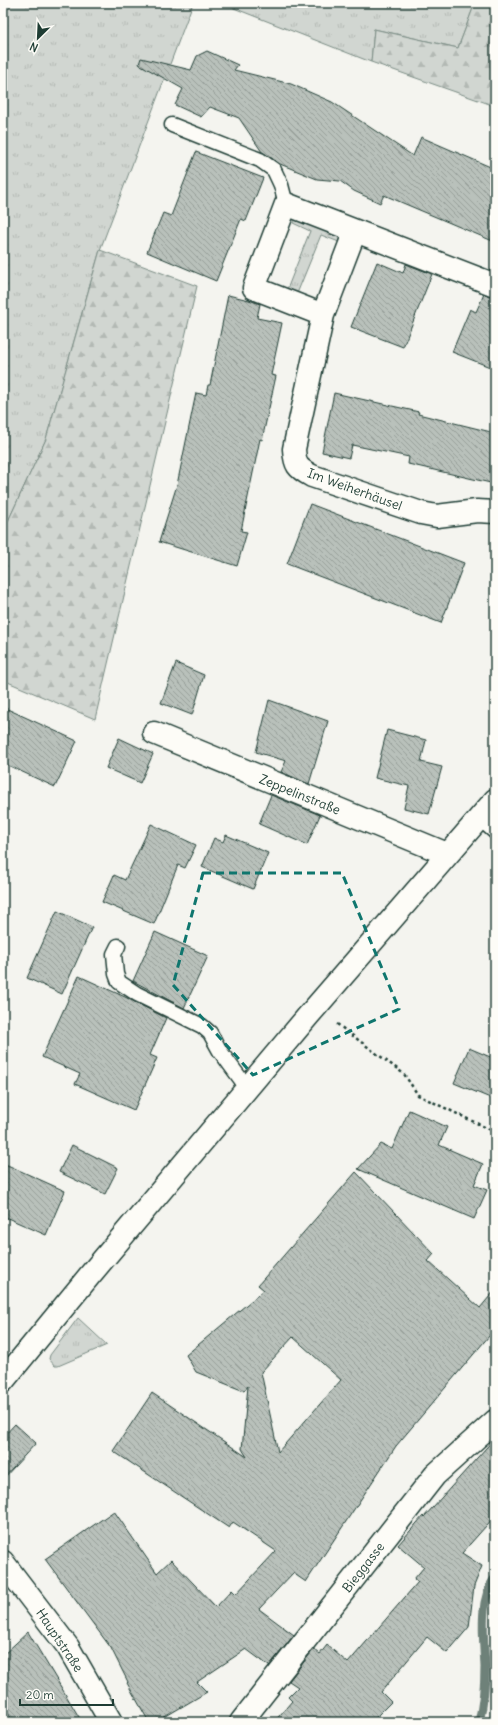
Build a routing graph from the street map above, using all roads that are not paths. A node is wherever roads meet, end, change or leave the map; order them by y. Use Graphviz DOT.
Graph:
graph roads {
  1 [pos="172,125"];
  2 [pos="286,204"];
  3 [pos="355,231"];
  4 [pos="495,284"];
  5 [pos="323,315"];
  6 [pos="495,512"];
  7 [pos="154,733"];
  8 [pos="495,800"];
  9 [pos="479,818"];
  10 [pos="495,832"];
  11 [pos="447,854"];
  12 [pos="118,946"];
  13 [pos="248,1089"];
  14 [pos="3,1381"];
  15 [pos="495,1421"];
  16 [pos="3,1562"];
  17 [pos="111,1722"];
  18 [pos="241,1722"];
  1 -- 2 [label="lane"];
  2 -- 3 [label="street"];
  2 -- 5 [label="street"];
  3 -- 4 [label="street"];
  3 -- 5 [label="street, Im Weiherhäusel"];
  5 -- 6 [label="street, Im Weiherhäusel"];
  7 -- 11 [label="street, Zeppelinstraße"];
  8 -- 9 [label="street"];
  9 -- 10 [label="lane"];
  9 -- 11 [label="street"];
  11 -- 13 [label="street"];
  12 -- 13 [label="lane"];
  13 -- 14 [label="street"];
  15 -- 18 [label="street, Bieggasse"];
  16 -- 17 [label="street, Hauptstraße"];
}
